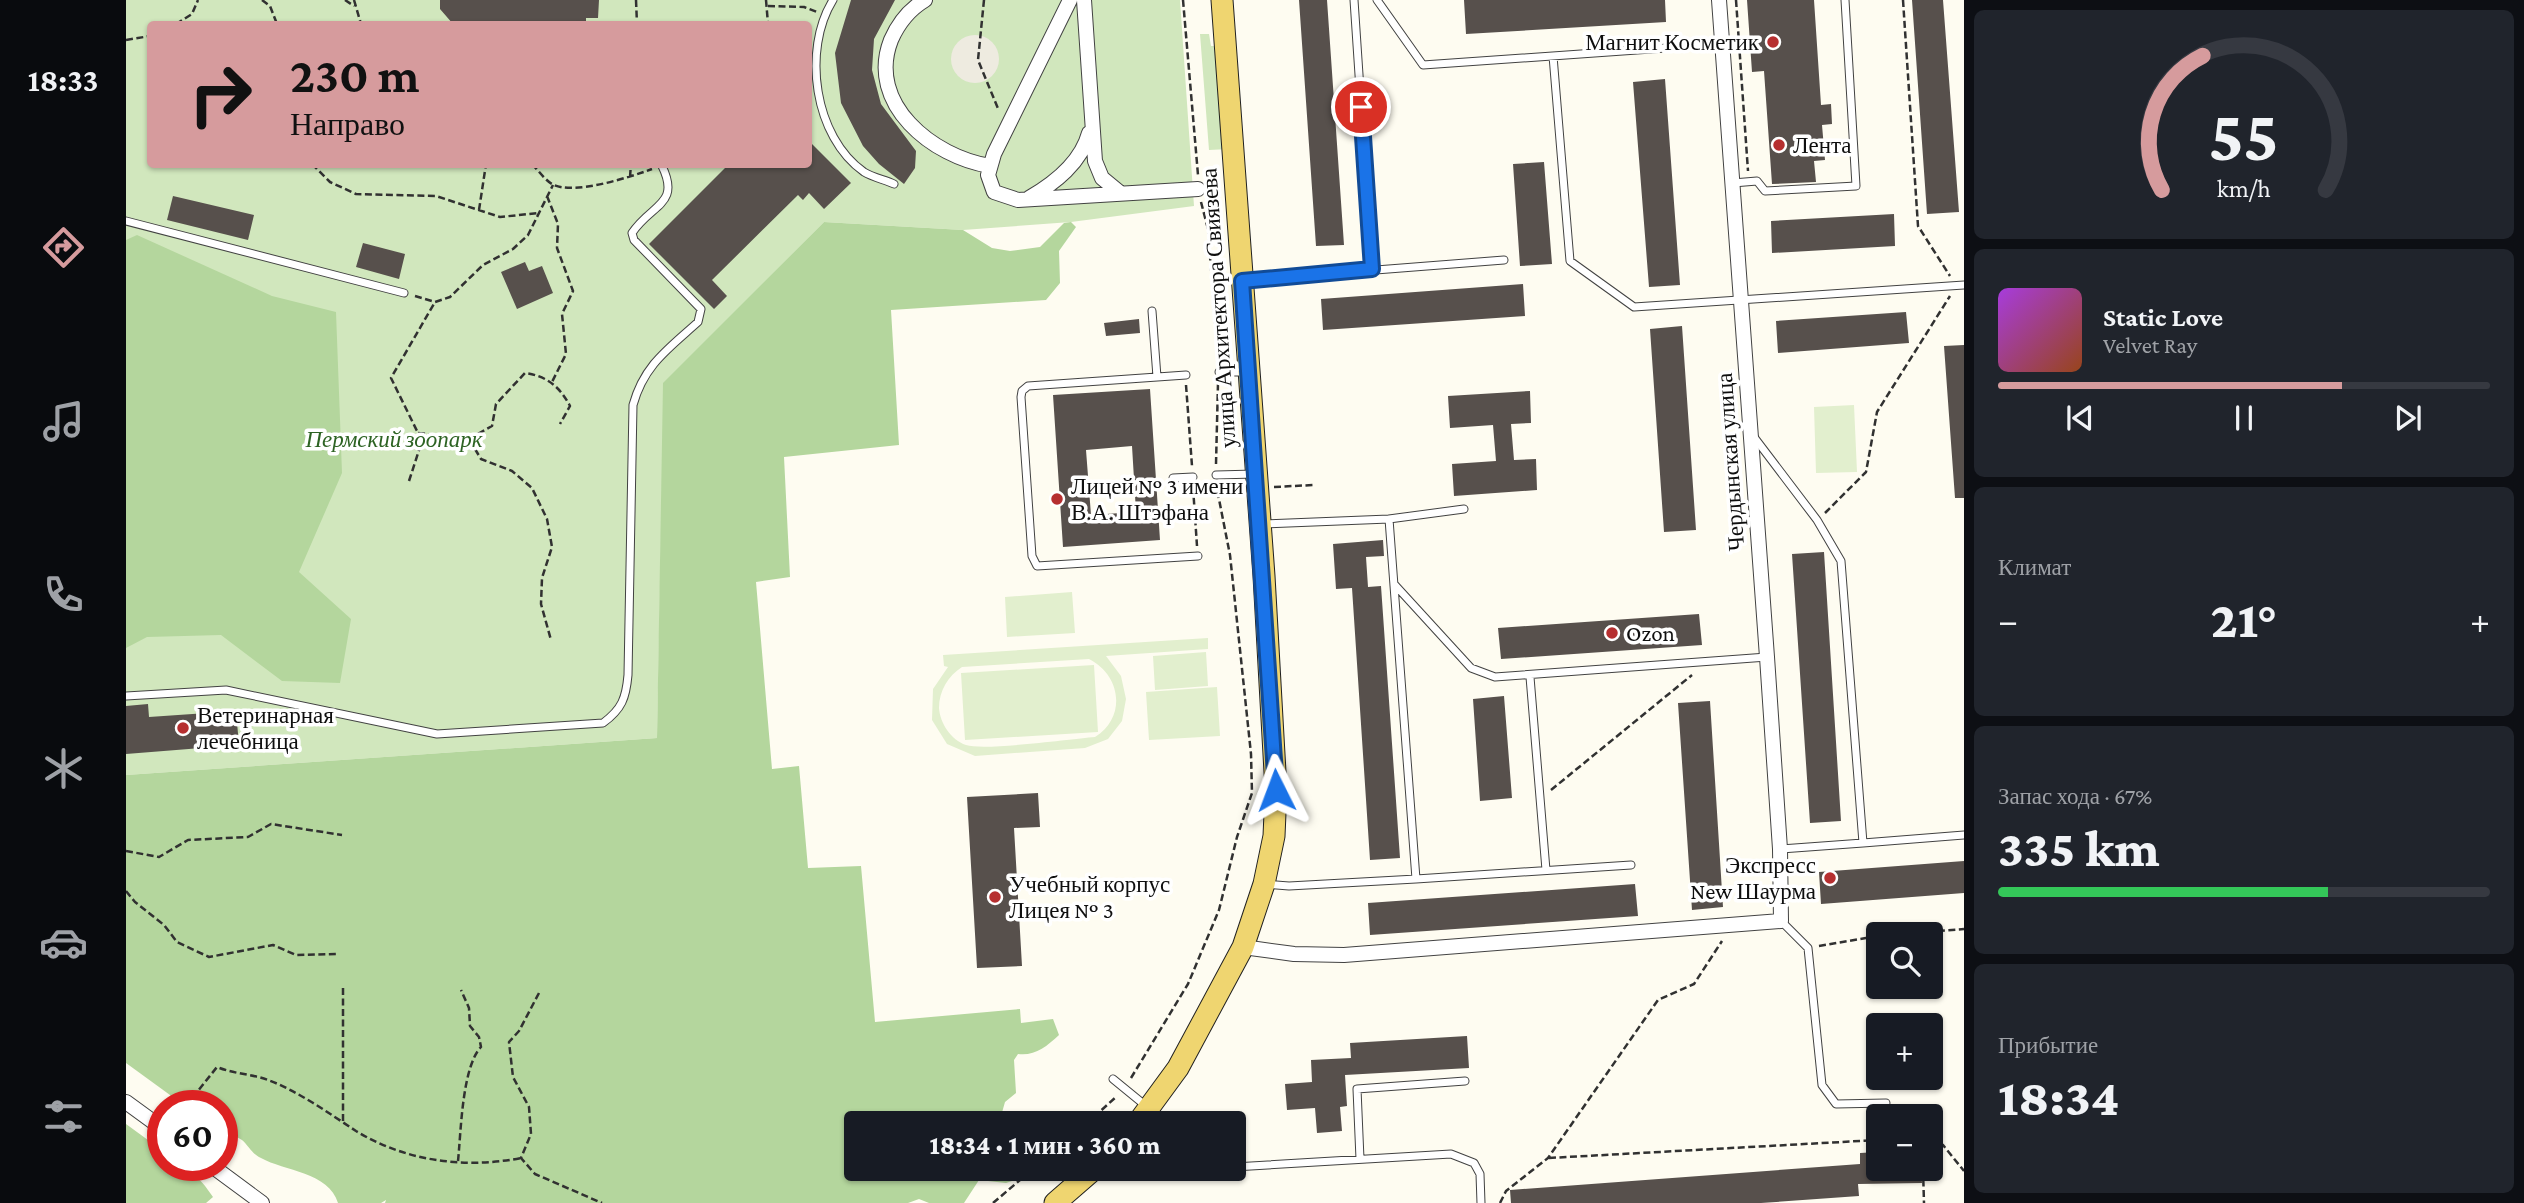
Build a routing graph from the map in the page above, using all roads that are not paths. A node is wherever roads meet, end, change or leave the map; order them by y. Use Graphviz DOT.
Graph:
graph roads {
  1 [pos="833,0"];
  2 [pos="925,0"];
  3 [pos="1070,0"];
  4 [pos="1084,0"];
  5 [pos="1222,0"];
  6 [pos="1354,0"];
  7 [pos="1377,0"];
  8 [pos="1719,0"];
  9 [pos="1845,0"];
  10 [pos="1722,44"];
  11 [pos="1553,55"];
  12 [pos="1092,121"];
  13 [pos="990,166"];
  14 [pos="663,168"];
  15 [pos="1732,183"];
  16 [pos="894,184"];
  17 [pos="1198,189"];
  18 [pos="1119,192"];
  19 [pos="1025,200"];
  20 [pos="126,221"];
  21 [pos="1504,260"];
  22 [pos="1372,269"];
  23 [pos="1242,281"];
  24 [pos="1960,285"];
  25 [pos="404,293"];
  26 [pos="1741,300"];
  27 [pos="1152,311"];
  28 [pos="1219,372"];
  29 [pos="1248,372"];
  30 [pos="1186,375"];
  31 [pos="1157,377"];
  32 [pos="1750,433"];
  33 [pos="1216,475"];
  34 [pos="1193,477"];
  35 [pos="1172,478"];
  36 [pos="1263,480"];
  37 [pos="1464,509"];
  38 [pos="1389,519"];
  39 [pos="1259,524"];
  40 [pos="1198,556"];
  41 [pos="1394,584"];
  42 [pos="1767,657"];
  43 [pos="1530,677"];
  44 [pos="126,696"];
  45 [pos="1964,835"];
  46 [pos="1863,843"];
  47 [pos="1780,849"];
  48 [pos="1631,864"];
  49 [pos="1546,870"];
  50 [pos="1416,879"];
  51 [pos="1264,884"];
  52 [pos="1781,921"];
  53 [pos="1243,947"];
  54 [pos="1113,1079"];
  55 [pos="1465,1081"];
  56 [pos="126,1102"];
  57 [pos="1886,1103"];
  58 [pos="1139,1111"];
  59 [pos="1147,1111"];
  60 [pos="147,1117"];
  61 [pos="1360,1159"];
  62 [pos="1246,1166"];
  63 [pos="232,1181"];
  64 [pos="1080,1181"];
  65 [pos="262,1203"];
  66 [pos="1055,1203"];
  67 [pos="1482,1203"];
  1 -- 16 [label="lane"];
  2 -- 13 [label="street"];
  3 -- 13 [label="street"];
  4 -- 12 [label="street"];
  5 -- 23 [label="main road, улица Архитектора Свиязева"];
  6 -- 22 [label="lane"];
  7 -- 11 [label="lane"];
  8 -- 10 [label="street, Чердынская улица"];
  9 -- 15 [label="lane"];
  10 -- 11 [label="lane"];
  10 -- 15 [label="street, Чердынская улица"];
  11 -- 26 [label="lane"];
  12 -- 18 [label="street"];
  12 -- 19 [label="street"];
  13 -- 19 [label="street"];
  14 -- 44 [label="lane"];
  15 -- 26 [label="street, Чердынская улица"];
  17 -- 18 [label="street"];
  18 -- 19 [label="street"];
  20 -- 25 [label="lane"];
  21 -- 22 [label="lane"];
  22 -- 23 [label="lane"];
  23 -- 29 [label="main road, улица Архитектора Свиязева"];
  24 -- 26 [label="lane"];
  26 -- 32 [label="street, Чердынская улица"];
  27 -- 31 [label="lane"];
  28 -- 29 [label="lane"];
  29 -- 36 [label="main road, улица Архитектора Свиязева"];
  30 -- 31 [label="lane"];
  31 -- 40 [label="lane"];
  32 -- 42 [label="street, Чердынская улица"];
  32 -- 46 [label="lane"];
  33 -- 36 [label="lane"];
  34 -- 35 [label="lane"];
  36 -- 39 [label="main road, улица Архитектора Свиязева"];
  37 -- 38 [label="lane"];
  38 -- 39 [label="lane"];
  38 -- 41 [label="lane"];
  39 -- 51 [label="main road, улица Архитектора Свиязева"];
  41 -- 43 [label="lane"];
  41 -- 50 [label="lane"];
  42 -- 43 [label="lane"];
  42 -- 47 [label="street, Чердынская улица"];
  43 -- 49 [label="lane"];
  45 -- 46 [label="lane"];
  46 -- 47 [label="lane"];
  47 -- 52 [label="street, Чердынская улица"];
  48 -- 49 [label="lane"];
  49 -- 50 [label="lane"];
  50 -- 51 [label="lane"];
  51 -- 53 [label="main road, улица Архитектора Свиязева"];
  52 -- 53 [label="street"];
  52 -- 57 [label="lane"];
  53 -- 59 [label="main road, улица Архитектора Свиязева"];
  54 -- 58 [label="lane"];
  55 -- 61 [label="lane"];
  56 -- 60 [label="street"];
  61 -- 62 [label="lane"];
  61 -- 67 [label="lane"];
  63 -- 65 [label="street"];
  64 -- 66 [label="main road"];
}
